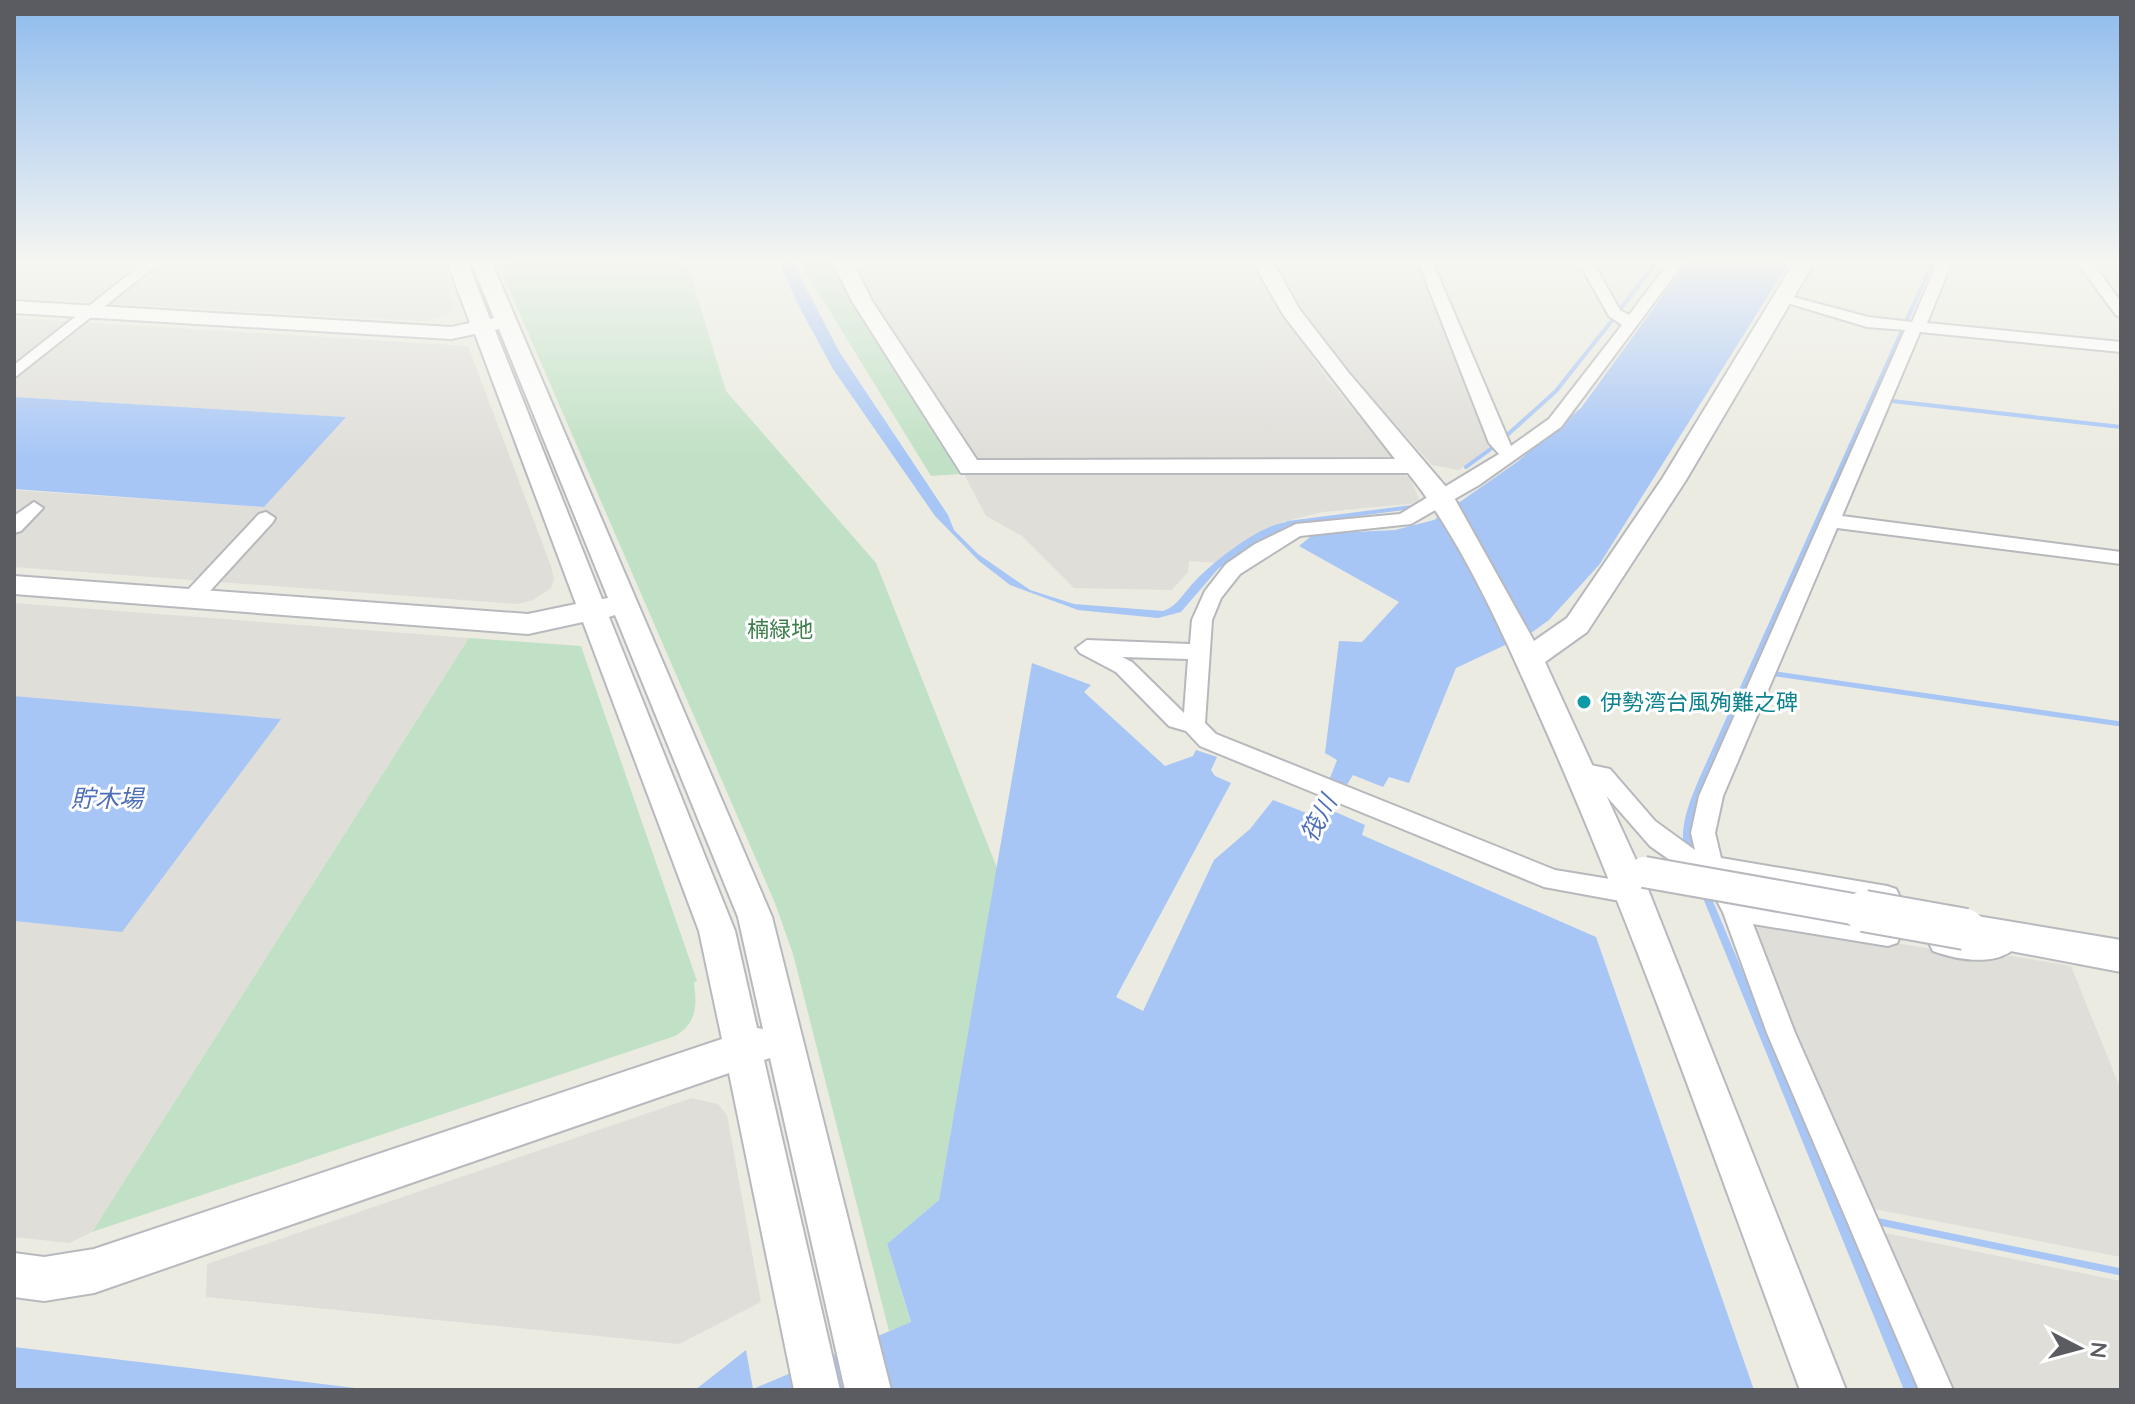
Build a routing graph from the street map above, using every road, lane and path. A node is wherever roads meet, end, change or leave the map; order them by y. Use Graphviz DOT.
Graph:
graph roads {
  1 [pos="1911,326"];
  2 [pos="72,327"];
  3 [pos="345,327"];
  4 [pos="481,327"];
  5 [pos="493,327"];
  6 [pos="493,327"];
  7 [pos="879,327"];
  8 [pos="1302,327"];
  9 [pos="1451,327"];
  10 [pos="1627,327"];
  11 [pos="1766,327"];
  12 [pos="1916,327"];
  13 [pos="2121,347"];
  14 [pos="14,373"];
  15 [pos="1510,455"];
  16 [pos="1414,466"];
  17 [pos="1443,500"];
  18 [pos="34,508"];
  19 [pos="266,518"];
  20 [pos="1832,521"];
  21 [pos="14,527"];
  22 [pos="2121,558"];
  23 [pos="14,585"];
  24 [pos="192,598"];
  25 [pos="622,604"];
  26 [pos="591,611"];
  27 [pos="1198,652"];
  28 [pos="1526,653"];
  29 [pos="1194,725"];
  30 [pos="1581,772"];
  31 [pos="1699,863"];
  32 [pos="1633,878"];
  33 [pos="1735,910"];
  34 [pos="2010,937"];
  35 [pos="2121,956"];
  36 [pos="783,1037"];
  37 [pos="742,1050"];
  38 [pos="14,1275"];
  39 [pos="817,1390"];
  40 [pos="868,1390"];
  41 [pos="1823,1390"];
  42 [pos="1936,1390"];
  1 -- 20 [label="street"];
  2 -- 14 [label="street"];
  3 -- 4 [label="street"];
  5 -- 25 [label="street"];
  6 -- 26 [label="street"];
  7 -- 16 [label="street"];
  8 -- 16 [label="street"];
  9 -- 15 [label="street"];
  10 -- 15 [label="street"];
  11 -- 28 [label="street"];
  12 -- 13 [label="street"];
  15 -- 17 [label="street"];
  16 -- 17 [label="street"];
  17 -- 27 [label="street"];
  17 -- 28 [label="street"];
  18 -- 21 [label="street"];
  19 -- 24 [label="street"];
  20 -- 22 [label="street"];
  20 -- 31 [label="street"];
  23 -- 24 [label="street"];
  24 -- 26 [label="street"];
  25 -- 26 [label="street"];
  25 -- 36 [label="street"];
  26 -- 37 [label="street"];
  27 -- 29 [label="street"];
  27 -- 29 [label="street"];
  28 -- 30 [label="street"];
  29 -- 32 [label="street"];
  30 -- 31 [label="street"];
  30 -- 32 [label="street"];
  31 -- 33 [label="street"];
  31 -- 34 [label="street"];
  32 -- 34 [label="street, bridge"];
  32 -- 41 [label="street"];
  33 -- 34 [label="street"];
  33 -- 42 [label="street"];
  34 -- 35 [label="street"];
  36 -- 37 [label="street"];
  36 -- 40 [label="street"];
  37 -- 38 [label="street"];
  37 -- 39 [label="street"];
}
